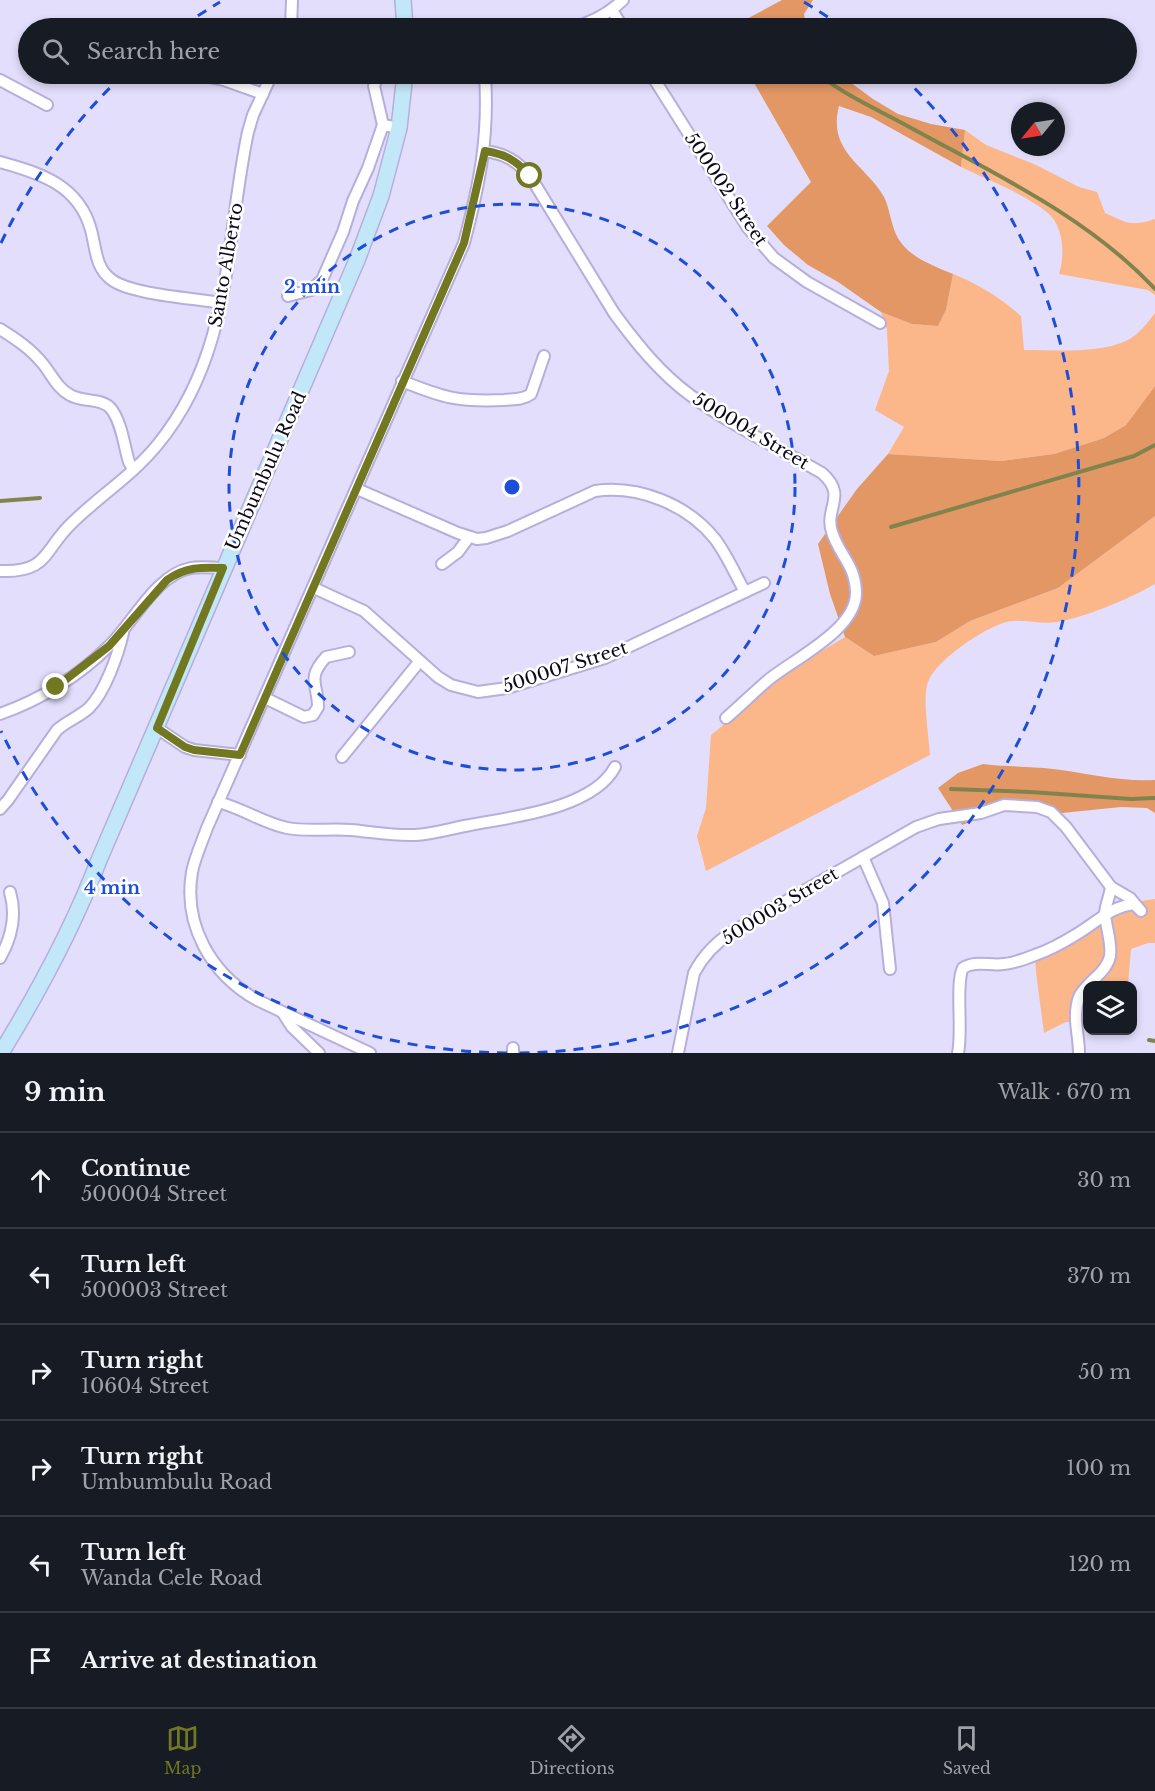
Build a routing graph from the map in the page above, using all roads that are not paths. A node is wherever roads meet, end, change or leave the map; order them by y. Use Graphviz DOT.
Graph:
graph roads {
  1 [pos="292,0"];
  2 [pos="404,0"];
  3 [pos="623,0"];
  4 [pos="612,10"];
  5 [pos="291,18"];
  6 [pos="405,18"];
  7 [pos="598,18"];
  8 [pos="617,18"];
  9 [pos="0,80"];
  10 [pos="235,84"];
  11 [pos="268,84"];
  12 [pos="376,84"];
  13 [pos="404,84"];
  14 [pos="486,84"];
  15 [pos="657,84"];
  16 [pos="263,94"];
  17 [pos="47,105"];
  18 [pos="383,125"];
  19 [pos="399,128"];
  20 [pos="485,151"];
  21 [pos="0,162"];
  22 [pos="288,296"];
  23 [pos="221,303"];
  24 [pos="880,323"];
  25 [pos="0,329"];
  26 [pos="544,356"];
  27 [pos="402,381"];
  28 [pos="133,469"];
  29 [pos="357,489"];
  30 [pos="469,537"];
  31 [pos="442,564"];
  32 [pos="223,568"];
  33 [pos="0,571"];
  34 [pos="764,583"];
  35 [pos="314,588"];
  36 [pos="745,592"];
  37 [pos="123,630"];
  38 [pos="348,652"];
  39 [pos="419,662"];
  40 [pos="265,698"];
  41 [pos="0,714"];
  42 [pos="726,718"];
  43 [pos="157,728"];
  44 [pos="240,755"];
  45 [pos="342,757"];
  46 [pos="615,767"];
  47 [pos="218,802"];
  48 [pos="0,810"];
  49 [pos="863,857"];
  50 [pos="1111,887"];
  51 [pos="10,892"];
  52 [pos="1105,913"];
  53 [pos="0,958"];
  54 [pos="890,969"];
  55 [pos="283,1013"];
  56 [pos="1,1053"];
  57 [pos="319,1053"];
  58 [pos="370,1053"];
  59 [pos="678,1053"];
  60 [pos="958,1053"];
  61 [pos="1079,1053"];
  1 -- 5 [label="street"];
  2 -- 6 [label="main road"];
  3 -- 4 [label="street"];
  4 -- 7 [label="street"];
  4 -- 8 [label="street"];
  9 -- 17 [label="street"];
  10 -- 16 [label="street"];
  11 -- 16 [label="street, Santo Alberto"];
  12 -- 18 [label="street"];
  13 -- 19 [label="main road, Umbumbulu Road"];
  14 -- 20 [label="street"];
  15 -- 24 [label="street, 500002 Street"];
  16 -- 23 [label="street, Santo Alberto"];
  18 -- 19 [label="street"];
  18 -- 22 [label="street"];
  19 -- 32 [label="main road, Umbumbulu Road"];
  20 -- 27 [label="street"];
  20 -- 42 [label="street, 500004 Street"];
  21 -- 23 [label="street"];
  23 -- 28 [label="street, Santo Alberto"];
  25 -- 28 [label="street"];
  26 -- 27 [label="street"];
  27 -- 29 [label="street"];
  28 -- 33 [label="street, Santo Alberto"];
  29 -- 30 [label="street"];
  29 -- 35 [label="street"];
  30 -- 31 [label="street"];
  30 -- 36 [label="street"];
  32 -- 37 [label="street"];
  32 -- 43 [label="main road, Umbumbulu Road"];
  34 -- 36 [label="street, 500007 Street"];
  35 -- 39 [label="street, 500007 Street"];
  35 -- 40 [label="street"];
  36 -- 39 [label="street, 500007 Street"];
  37 -- 41 [label="street"];
  37 -- 48 [label="street"];
  38 -- 40 [label="street"];
  39 -- 45 [label="street"];
  40 -- 44 [label="street"];
  43 -- 44 [label="street"];
  43 -- 56 [label="main road, Umbumbulu Road"];
  44 -- 47 [label="street"];
  46 -- 47 [label="street"];
  47 -- 55 [label="street"];
  49 -- 50 [label="street, 500003 Street"];
  49 -- 54 [label="street"];
  49 -- 59 [label="street, 500003 Street"];
  50 -- 52 [label="street"];
  50 -- 52 [label="street, 500003 Street"];
  51 -- 53 [label="street"];
  52 -- 60 [label="street"];
  52 -- 61 [label="street"];
  55 -- 57 [label="street"];
  55 -- 58 [label="street"];
}
